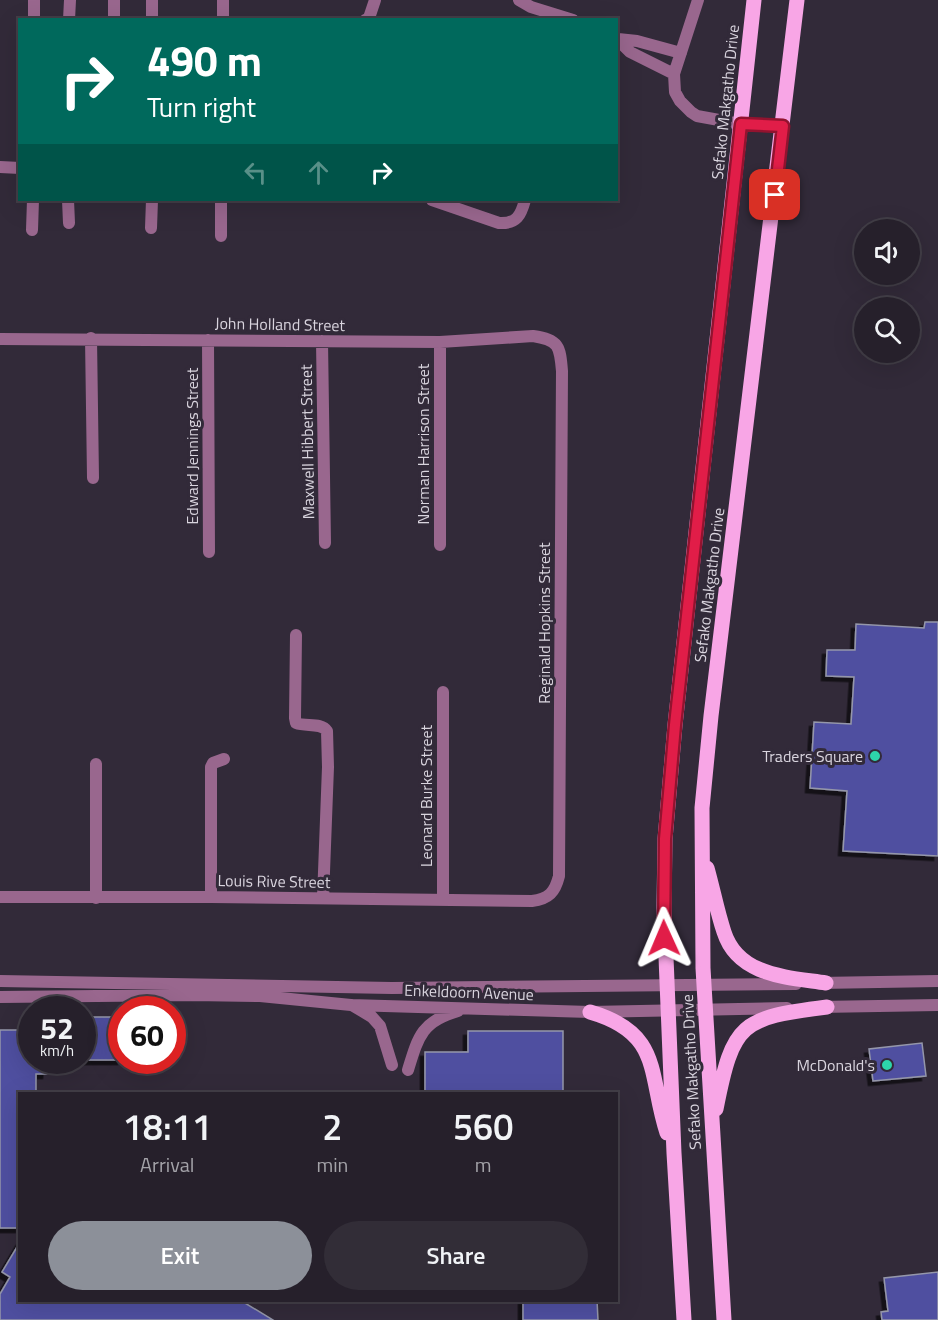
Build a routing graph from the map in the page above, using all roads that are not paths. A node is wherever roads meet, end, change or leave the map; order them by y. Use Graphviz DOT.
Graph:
graph roads {
  1 [pos="34,0"];
  2 [pos="70,0"];
  3 [pos="114,0"];
  4 [pos="152,0"];
  5 [pos="223,0"];
  6 [pos="375,0"];
  7 [pos="519,0"];
  8 [pos="698,0"];
  9 [pos="754,0"];
  10 [pos="797,0"];
  11 [pos="223,16"];
  12 [pos="34,18"];
  13 [pos="69,18"];
  14 [pos="114,18"];
  15 [pos="152,18"];
  16 [pos="369,18"];
  17 [pos="567,18"];
  18 [pos="618,38"];
  19 [pos="618,39"];
  20 [pos="681,53"];
  21 [pos="674,74"];
  22 [pos="741,124"];
  23 [pos="783,126"];
  24 [pos="0,167"];
  25 [pos="18,168"];
  26 [pos="33,201"];
  27 [pos="68,201"];
  28 [pos="152,201"];
  29 [pos="221,201"];
  30 [pos="435,201"];
  31 [pos="525,201"];
  32 [pos="69,223"];
  33 [pos="151,228"];
  34 [pos="32,230"];
  35 [pos="221,236"];
  36 [pos="91,338"];
  37 [pos="0,339"];
  38 [pos="208,340"];
  39 [pos="322,341"];
  40 [pos="440,342"];
  41 [pos="558,346"];
  42 [pos="93,478"];
  43 [pos="325,543"];
  44 [pos="440,545"];
  45 [pos="209,552"];
  46 [pos="296,635"];
  47 [pos="443,692"];
  48 [pos="224,759"];
  49 [pos="96,764"];
  50 [pos="701,848"];
  51 [pos="0,897"];
  52 [pos="211,897"];
  53 [pos="548,897"];
  54 [pos="96,898"];
  55 [pos="323,898"];
  56 [pos="443,900"];
  57 [pos="0,981"];
  58 [pos="938,981"];
  59 [pos="826,983"];
  60 [pos="667,985"];
  61 [pos="704,985"];
  62 [pos="0,997"];
  63 [pos="351,1005"];
  64 [pos="938,1005"];
  65 [pos="827,1007"];
  66 [pos="471,1008"];
  67 [pos="669,1010"];
  68 [pos="705,1010"];
  69 [pos="590,1012"];
  70 [pos="392,1065"];
  71 [pos="408,1070"];
  72 [pos="712,1133"];
  73 [pos="674,1153"];
  74 [pos="684,1320"];
  75 [pos="724,1320"];
  1 -- 12 [label="street"];
  2 -- 13 [label="street"];
  3 -- 14 [label="street"];
  4 -- 15 [label="street"];
  5 -- 11 [label="street"];
  6 -- 16 [label="street"];
  7 -- 17 [label="street"];
  8 -- 20 [label="street"];
  9 -- 22 [label="main road, Sefako Makgatho Drive"];
  10 -- 23 [label="main road, Sefako Makgatho Drive"];
  18 -- 20 [label="street"];
  19 -- 21 [label="street"];
  20 -- 21 [label="street"];
  21 -- 22 [label="street"];
  22 -- 23 [label="street"];
  22 -- 60 [label="main road, Sefako Makgatho Drive"];
  23 -- 50 [label="main road, Sefako Makgatho Drive"];
  24 -- 25 [label="street"];
  26 -- 34 [label="street"];
  27 -- 32 [label="street"];
  28 -- 33 [label="street"];
  29 -- 35 [label="street"];
  30 -- 31 [label="street"];
  36 -- 37 [label="street, John Holland Street"];
  36 -- 38 [label="street, John Holland Street"];
  36 -- 42 [label="street"];
  38 -- 39 [label="street, John Holland Street"];
  38 -- 45 [label="street, Edward Jennings Street"];
  39 -- 40 [label="street, John Holland Street"];
  39 -- 43 [label="street, Maxwell Hibbert Street"];
  40 -- 41 [label="street, John Holland Street"];
  40 -- 44 [label="street, Norman Harrison Street"];
  41 -- 53 [label="street, Reginald Hopkins Street"];
  46 -- 55 [label="street"];
  47 -- 56 [label="street, Leonard Burke Street"];
  48 -- 52 [label="street"];
  49 -- 54 [label="street"];
  50 -- 59 [label="main road"];
  50 -- 61 [label="main road, Sefako Makgatho Drive"];
  51 -- 54 [label="street, Louis Rive Street"];
  52 -- 54 [label="street, Louis Rive Street"];
  52 -- 55 [label="street, Louis Rive Street"];
  53 -- 56 [label="street, Louis Rive Street"];
  55 -- 56 [label="street, Louis Rive Street"];
  57 -- 60 [label="street, Enkeldoorn Avenue"];
  58 -- 59 [label="street, Enkeldoorn Avenue"];
  59 -- 61 [label="street, Enkeldoorn Avenue"];
  60 -- 61 [label="street, Enkeldoorn Avenue"];
  60 -- 67 [label="main road, Sefako Makgatho Drive"];
  61 -- 68 [label="main road, Sefako Makgatho Drive"];
  62 -- 63 [label="street, Enkeldoorn Avenue"];
  63 -- 66 [label="street, Enkeldoorn Avenue"];
  63 -- 70 [label="street"];
  64 -- 65 [label="street, Enkeldoorn Avenue"];
  65 -- 68 [label="street, Enkeldoorn Avenue"];
  65 -- 72 [label="main road"];
  66 -- 69 [label="street, Enkeldoorn Avenue"];
  66 -- 71 [label="street"];
  67 -- 68 [label="street, Enkeldoorn Avenue"];
  67 -- 69 [label="street, Enkeldoorn Avenue"];
  67 -- 73 [label="main road, Sefako Makgatho Drive"];
  68 -- 72 [label="main road, Sefako Makgatho Drive"];
  69 -- 73 [label="main road"];
  72 -- 75 [label="main road, Sefako Makgatho Drive"];
  73 -- 74 [label="main road, Sefako Makgatho Drive"];
}
